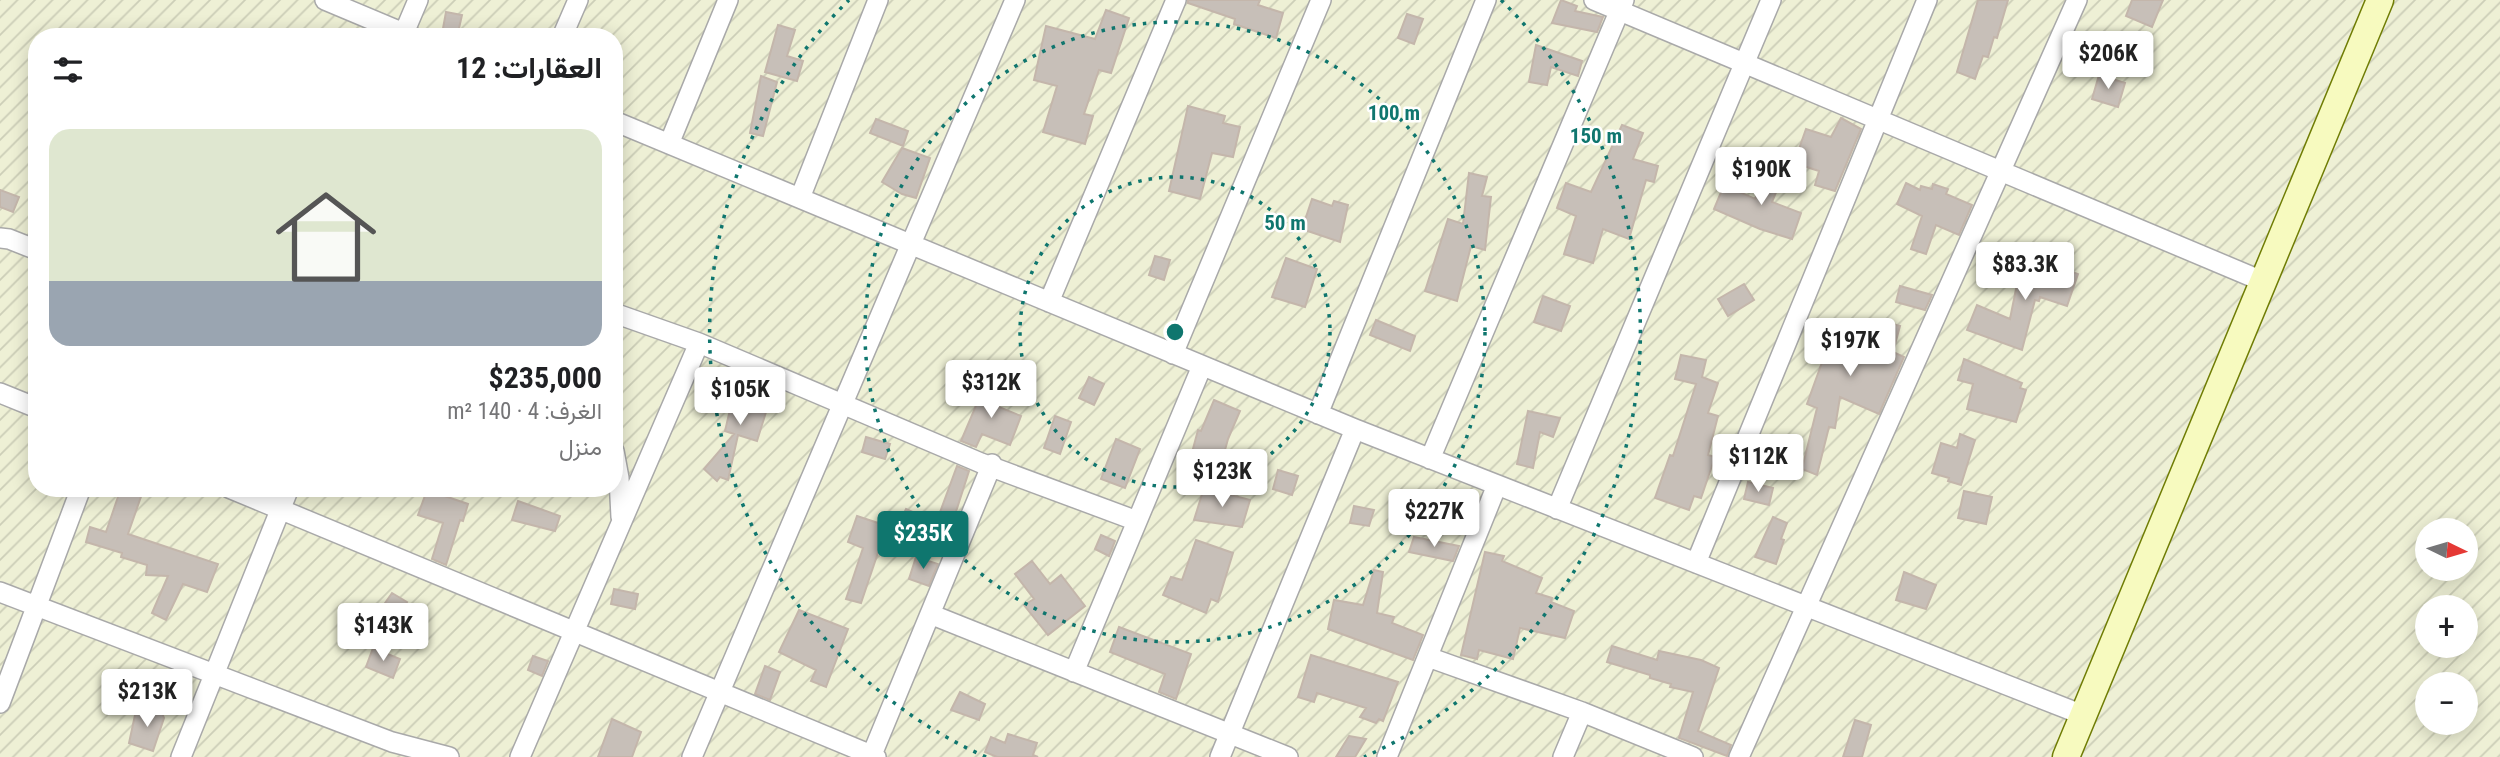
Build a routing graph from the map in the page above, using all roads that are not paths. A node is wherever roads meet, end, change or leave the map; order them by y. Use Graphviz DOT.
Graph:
graph roads {
  1 [pos="325,0"];
  2 [pos="418,0"];
  3 [pos="578,0"];
  4 [pos="728,0"];
  5 [pos="878,0"];
  6 [pos="1015,0"];
  7 [pos="1176,0"];
  8 [pos="1321,0"];
  9 [pos="1486,0"];
  10 [pos="1594,0"];
  11 [pos="1771,0"];
  12 [pos="1927,0"];
  13 [pos="2077,0"];
  14 [pos="2380,0"];
  15 [pos="1622,5"];
  16 [pos="392,28"];
  17 [pos="411,28"];
  18 [pos="566,28"];
  19 [pos="1745,63"];
  20 [pos="1878,119"];
  21 [pos="623,125"];
  22 [pos="669,144"];
  23 [pos="2000,171"];
  24 [pos="800,198"];
  25 [pos="0,239"];
  26 [pos="911,244"];
  27 [pos="28,246"];
  28 [pos="2262,281"];
  29 [pos="1049,302"];
  30 [pos="623,316"];
  31 [pos="699,343"];
  32 [pos="1173,354"];
  33 [pos="1202,366"];
  34 [pos="0,393"];
  35 [pos="28,404"];
  36 [pos="843,404"];
  37 [pos="1318,414"];
  38 [pos="1354,429"];
  39 [pos="1430,459"];
  40 [pos="992,465"];
  41 [pos="623,480"];
  42 [pos="1497,485"];
  43 [pos="78,497"];
  44 [pos="250,497"];
  45 [pos="286,497"];
  46 [pos="622,497"];
  47 [pos="1557,509"];
  48 [pos="281,510"];
  49 [pos="1137,521"];
  50 [pos="1696,563"];
  51 [pos="0,592"];
  52 [pos="36,606"];
  53 [pos="1806,606"];
  54 [pos="930,614"];
  55 [pos="573,631"];
  56 [pos="1428,657"];
  57 [pos="1074,672"];
  58 [pos="215,674"];
  59 [pos="720,692"];
  60 [pos="0,703"];
  61 [pos="1582,712"];
  62 [pos="2084,715"];
  63 [pos="1230,734"];
  64 [pos="387,749"];
  65 [pos="181,757"];
  66 [pos="449,757"];
  67 [pos="520,757"];
  68 [pos="692,757"];
  69 [pos="873,757"];
  70 [pos="1220,757"];
  71 [pos="1288,757"];
  72 [pos="1387,757"];
  73 [pos="1563,757"];
  74 [pos="1693,757"];
  75 [pos="1739,757"];
  76 [pos="2066,757"];
  1 -- 16 [label="street"];
  2 -- 17 [label="street"];
  3 -- 18 [label="street"];
  4 -- 22 [label="street"];
  5 -- 24 [label="street"];
  6 -- 26 [label="street"];
  7 -- 29 [label="street"];
  8 -- 32 [label="street"];
  9 -- 37 [label="street"];
  10 -- 15 [label="street"];
  11 -- 19 [label="street"];
  12 -- 20 [label="street"];
  13 -- 23 [label="street"];
  14 -- 28 [label="main road"];
  15 -- 19 [label="street"];
  15 -- 39 [label="street"];
  19 -- 20 [label="street"];
  19 -- 47 [label="street"];
  20 -- 23 [label="street"];
  20 -- 50 [label="street"];
  21 -- 22 [label="street"];
  22 -- 24 [label="street"];
  23 -- 28 [label="street"];
  23 -- 53 [label="street"];
  24 -- 26 [label="street"];
  25 -- 27 [label="street"];
  26 -- 29 [label="street"];
  26 -- 36 [label="street"];
  28 -- 62 [label="main road"];
  29 -- 32 [label="street"];
  30 -- 31 [label="street"];
  31 -- 36 [label="street"];
  31 -- 41 [label="street"];
  32 -- 33 [label="street"];
  33 -- 37 [label="street"];
  33 -- 49 [label="street"];
  34 -- 35 [label="street"];
  36 -- 40 [label="street"];
  36 -- 59 [label="street"];
  37 -- 38 [label="street"];
  38 -- 39 [label="street"];
  38 -- 63 [label="street"];
  39 -- 42 [label="street"];
  40 -- 49 [label="street"];
  40 -- 54 [label="street"];
  42 -- 47 [label="street"];
  42 -- 56 [label="street"];
  43 -- 52 [label="street"];
  44 -- 48 [label="street"];
  45 -- 48 [label="street"];
  46 -- 55 [label="street"];
  47 -- 50 [label="street"];
  48 -- 55 [label="street"];
  48 -- 58 [label="street"];
  49 -- 57 [label="street"];
  50 -- 53 [label="street"];
  51 -- 52 [label="street"];
  52 -- 58 [label="street"];
  52 -- 60 [label="street"];
  53 -- 62 [label="street"];
  53 -- 75 [label="street"];
  54 -- 57 [label="street"];
  54 -- 69 [label="street"];
  55 -- 59 [label="street"];
  55 -- 67 [label="street"];
  56 -- 61 [label="street"];
  56 -- 72 [label="street"];
  57 -- 63 [label="street"];
  58 -- 64 [label="street"];
  58 -- 65 [label="street"];
  59 -- 68 [label="street"];
  59 -- 69 [label="street"];
  61 -- 73 [label="street"];
  61 -- 74 [label="street"];
  62 -- 76 [label="main road"];
  63 -- 70 [label="street"];
  63 -- 71 [label="street"];
  64 -- 66 [label="street"];
}
